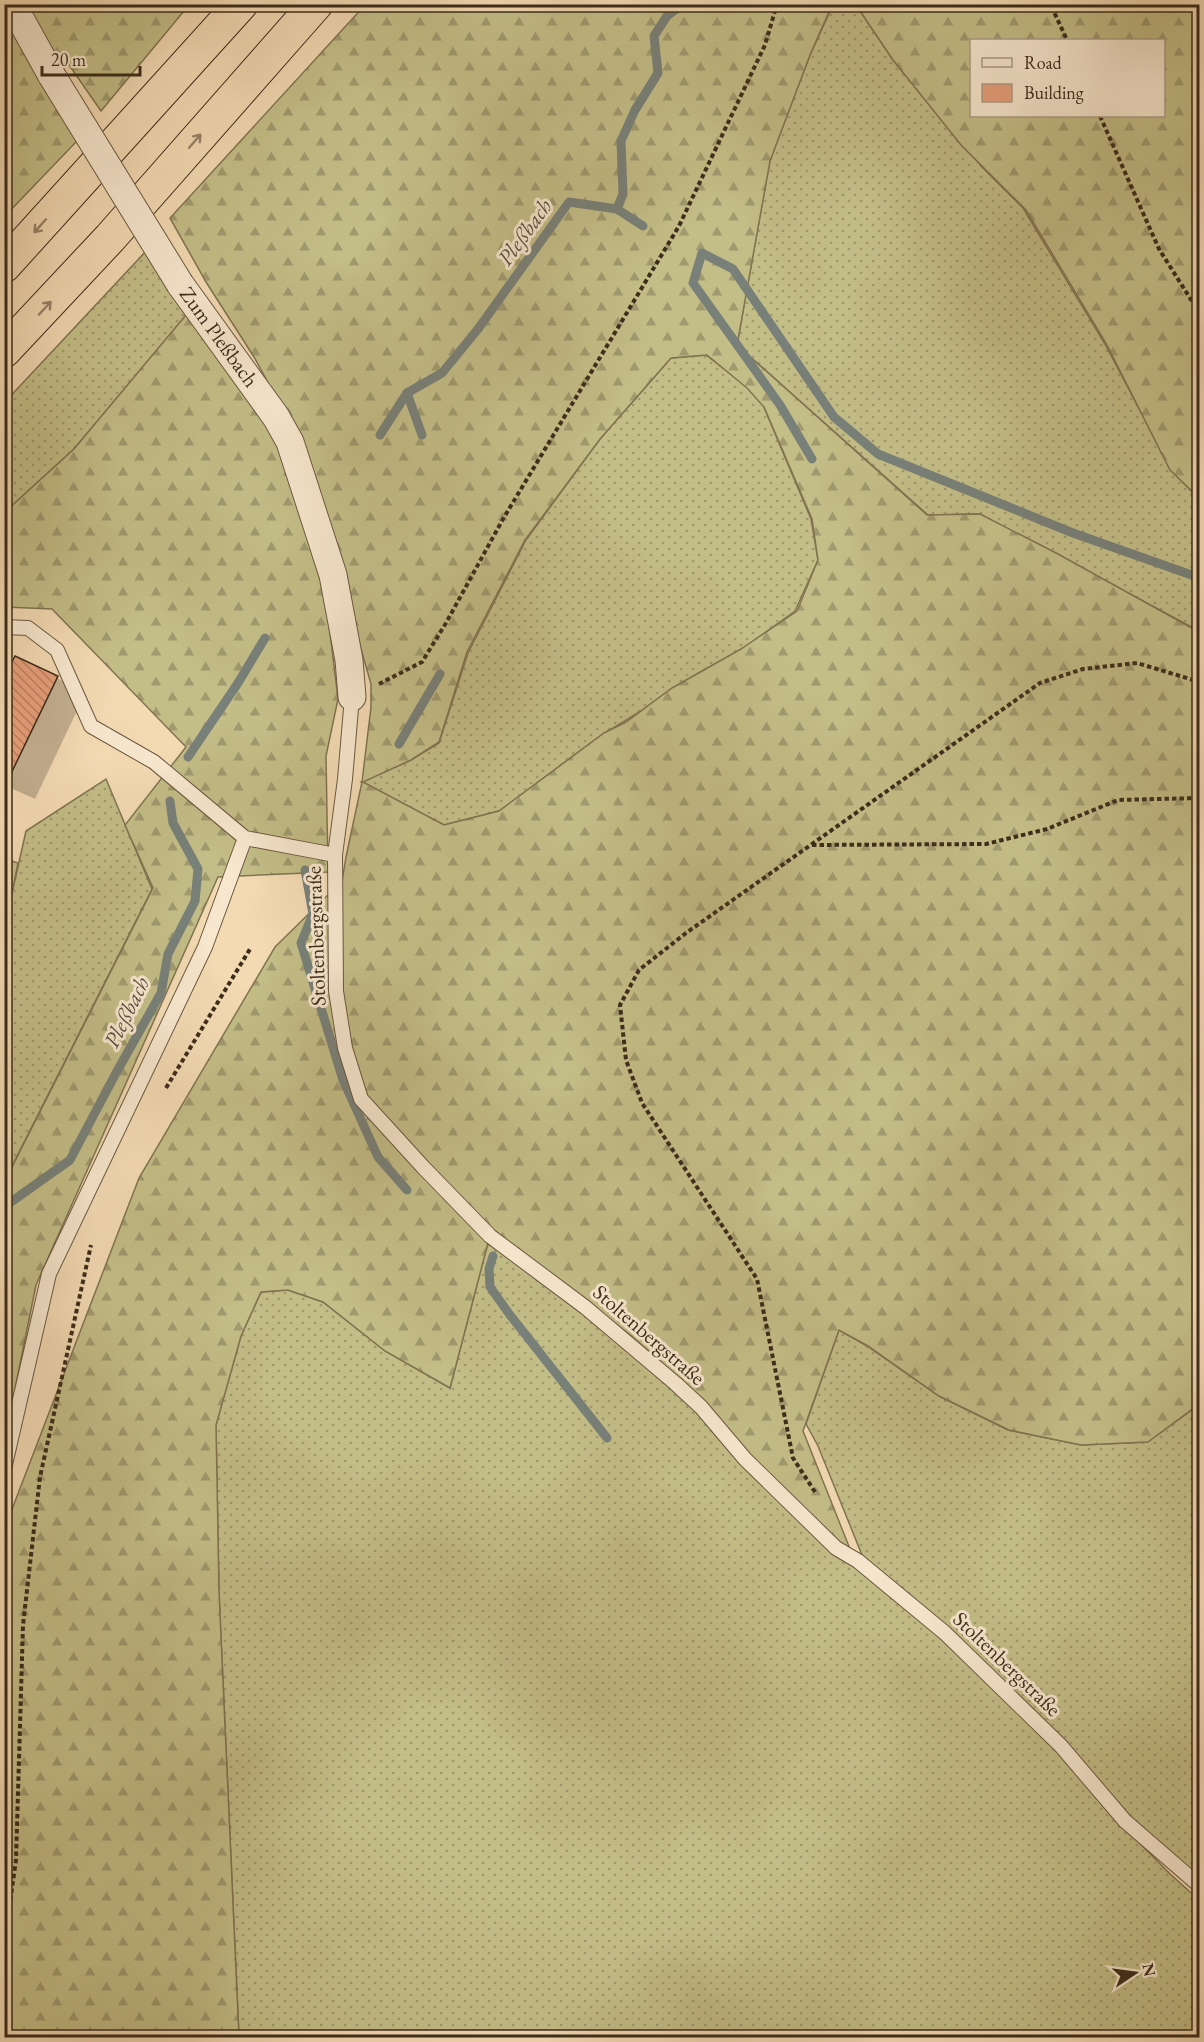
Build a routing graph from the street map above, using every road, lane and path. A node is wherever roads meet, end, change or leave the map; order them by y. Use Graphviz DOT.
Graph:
graph roads {
  1 [pos="12,4"];
  2 [pos="241,4"];
  3 [pos="316,4"];
  4 [pos="777,4"];
  5 [pos="1043,4"];
  6 [pos="1067,39"];
  7 [pos="1100,117"];
  8 [pos="4,266"];
  9 [pos="1200,314"];
  10 [pos="4,351"];
  11 [pos="4,627"];
  12 [pos="1200,682"];
  13 [pos="352,697"];
  14 [pos="1200,798"];
  15 [pos="245,838"];
  16 [pos="811,846"];
  17 [pos="335,855"];
  18 [pos="250,949"];
  19 [pos="162,1096"];
  20 [pos="91,1244"];
  21 [pos="4,1469"];
  22 [pos="817,1496"];
  23 [pos="1200,1886"];
  24 [pos="4,1945"];
  1 -- 13 [label="street, Zum Pleßbach, bridge"];
  2 -- 8 [label="highway, one-way"];
  10 -- 3 [label="highway, one-way"];
  4 -- 13 [label="path"];
  5 -- 6 [label="path"];
  7 -- 9 [label="path"];
  11 -- 15 [label="lane"];
  12 -- 16 [label="path"];
  13 -- 17 [label="lane, Stoltenbergstraße"];
  14 -- 16 [label="path"];
  15 -- 17 [label="lane"];
  15 -- 21 [label="lane"];
  16 -- 22 [label="path"];
  17 -- 23 [label="lane, Stoltenbergstraße"];
  18 -- 19 [label="path"];
  20 -- 24 [label="path"];
}
